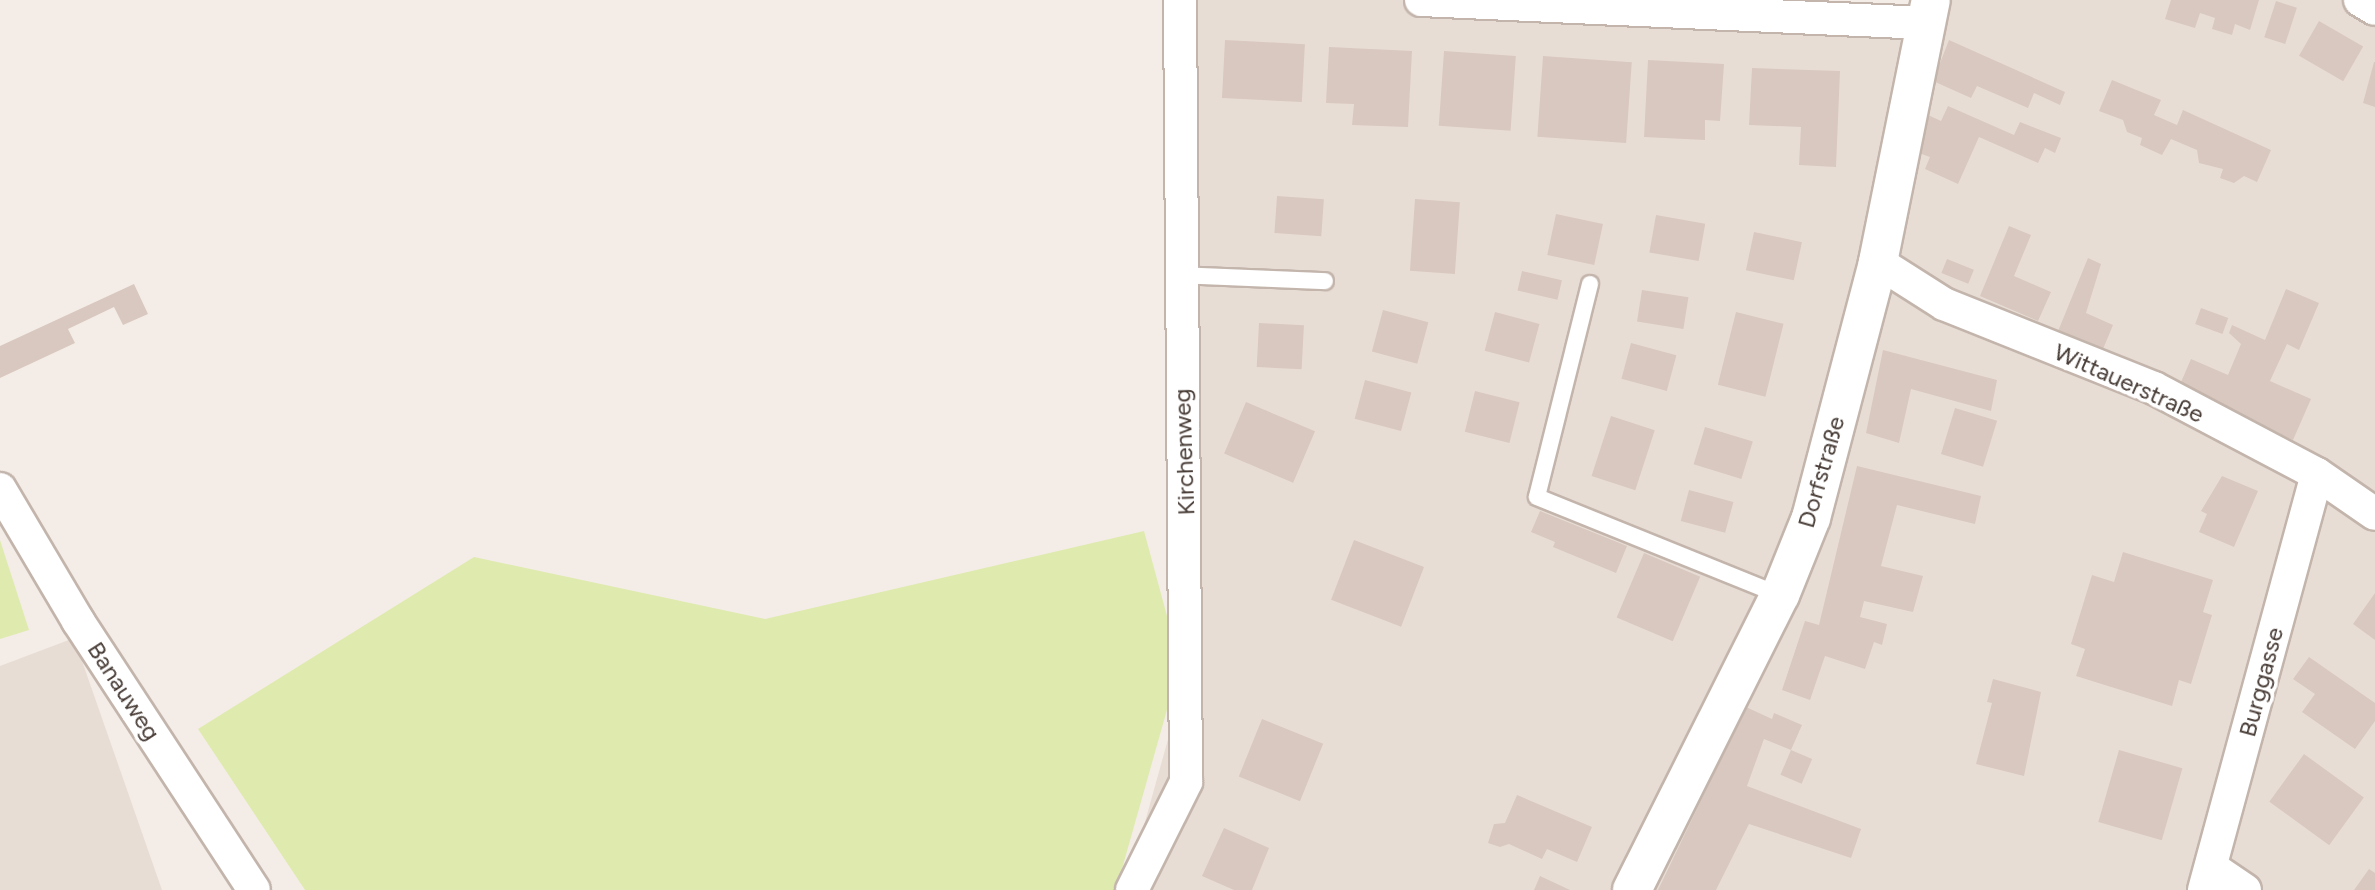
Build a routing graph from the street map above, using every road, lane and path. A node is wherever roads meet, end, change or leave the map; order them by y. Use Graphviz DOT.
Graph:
graph roads {
  1 [pos="1180,0"];
  2 [pos="1421,0"];
  3 [pos="2360,0"];
  4 [pos="2375,9"];
  5 [pos="1928,12"];
  6 [pos="1878,262"];
  7 [pos="1179,275"];
  8 [pos="1325,281"];
  9 [pos="1590,284"];
  10 [pos="2317,474"];
  11 [pos="0,489"];
  12 [pos="2375,514"];
  13 [pos="1780,596"];
  14 [pos="2208,878"];
  15 [pos="254,890"];
  16 [pos="1132,890"];
  17 [pos="1632,890"];
  18 [pos="2245,890"];
  1 -- 7 [label="street, Kirchenweg"];
  2 -- 5 [label="street"];
  3 -- 4 [label="street"];
  5 -- 6 [label="street, Dorfstraße"];
  6 -- 10 [label="street, Wittauerstraße"];
  6 -- 13 [label="street, Dorfstraße"];
  7 -- 8 [label="lane"];
  7 -- 16 [label="street, Kirchenweg"];
  9 -- 13 [label="lane"];
  10 -- 12 [label="street, Wittauerstraße"];
  10 -- 14 [label="street, Burggasse"];
  11 -- 15 [label="street, Banauweg"];
  13 -- 17 [label="street, Dorfstraße"];
  14 -- 18 [label="street"];
}
